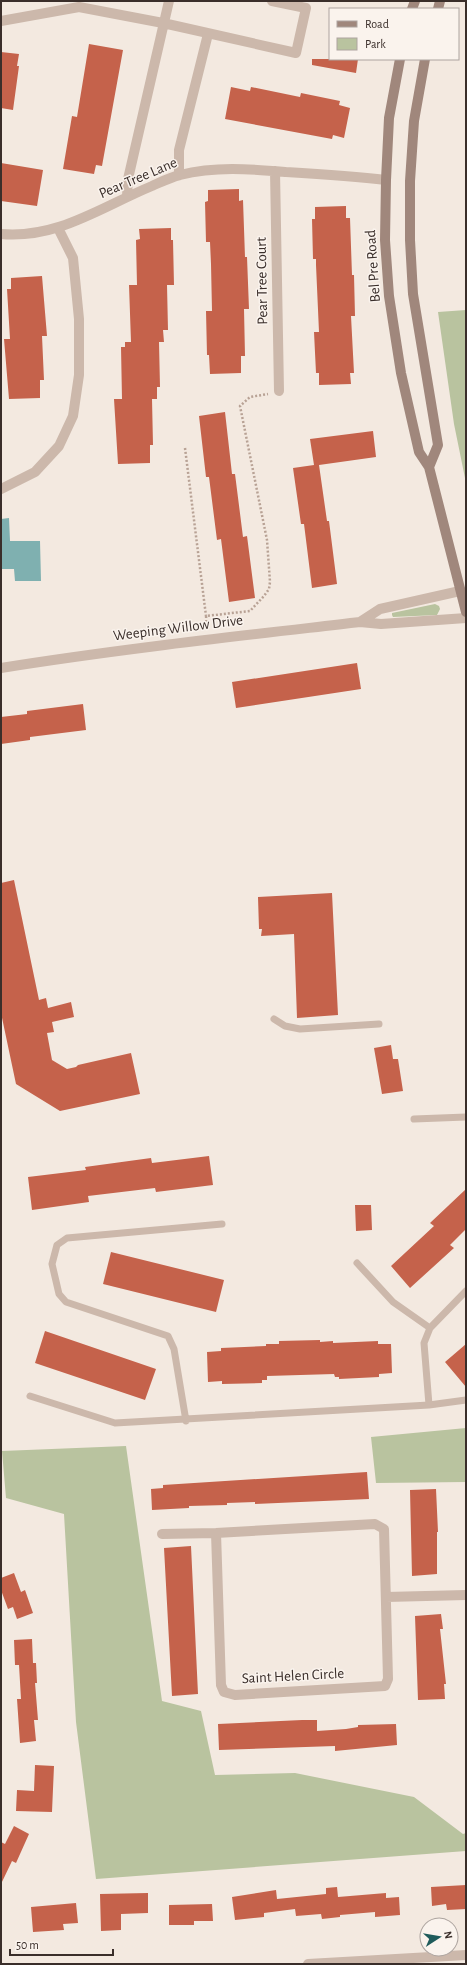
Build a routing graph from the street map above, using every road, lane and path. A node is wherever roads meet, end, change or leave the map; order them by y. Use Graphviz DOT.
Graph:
graph roads {
  1 [pos="169,1"];
  2 [pos="272,1"];
  3 [pos="1,21"];
  4 [pos="163,23"];
  5 [pos="208,34"];
  6 [pos="400,60"];
  7 [pos="425,60"];
  8 [pos="275,171"];
  9 [pos="179,175"];
  10 [pos="386,180"];
  11 [pos="127,196"];
  12 [pos="58,228"];
  13 [pos="1,234"];
  14 [pos="279,390"];
  15 [pos="185,448"];
  16 [pos="429,467"];
  17 [pos="1,489"];
  18 [pos="460,591"];
  19 [pos="466,612"];
  20 [pos="206,616"];
  21 [pos="466,618"];
  22 [pos="360,622"];
  23 [pos="209,640"];
  24 [pos="1,668"];
  25 [pos="274,1019"];
  26 [pos="379,1024"];
  27 [pos="466,1116"];
  28 [pos="414,1119"];
  29 [pos="222,1224"];
  30 [pos="357,1263"];
  31 [pos="466,1292"];
  32 [pos="430,1328"];
  33 [pos="30,1396"];
  34 [pos="466,1400"];
  35 [pos="429,1405"];
  36 [pos="186,1420"];
  37 [pos="162,1534"];
  38 [pos="216,1534"];
  39 [pos="466,1595"];
  40 [pos="386,1598"];
  41 [pos="466,1955"];
  42 [pos="406,1962"];
  43 [pos="308,1964"];
  1 -- 4 [label="street"];
  2 -- 5 [label="street"];
  3 -- 4 [label="street"];
  4 -- 5 [label="street"];
  4 -- 11 [label="street"];
  5 -- 9 [label="street"];
  6 -- 10 [label="main road, Bel Pre Road"];
  7 -- 16 [label="main road"];
  8 -- 9 [label="street, Pear Tree Lane"];
  8 -- 10 [label="street, Pear Tree Lane"];
  8 -- 14 [label="street, Pear Tree Court"];
  9 -- 11 [label="street, Pear Tree Lane"];
  10 -- 16 [label="main road, Bel Pre Road"];
  11 -- 12 [label="street, Pear Tree Lane"];
  12 -- 13 [label="street, Pear Tree Lane"];
  12 -- 17 [label="street"];
  14 -- 20 [label="path"];
  15 -- 20 [label="path"];
  16 -- 18 [label="main road, Bel Pre Road"];
  18 -- 19 [label="main road, Bel Pre Road"];
  18 -- 22 [label="street, Weeping Willow Drive"];
  20 -- 23 [label="path"];
  21 -- 22 [label="street, Weeping Willow Drive"];
  22 -- 23 [label="street, Weeping Willow Drive"];
  23 -- 24 [label="street, Weeping Willow Drive"];
  25 -- 26 [label="lane"];
  27 -- 28 [label="lane"];
  29 -- 36 [label="lane"];
  30 -- 32 [label="lane"];
  31 -- 32 [label="lane"];
  32 -- 35 [label="lane"];
  33 -- 36 [label="lane"];
  34 -- 35 [label="lane"];
  35 -- 36 [label="lane"];
  37 -- 38 [label="street, Saint Helen Circle"];
  38 -- 40 [label="street, Saint Helen Circle"];
  38 -- 40 [label="street, Saint Helen Circle"];
  39 -- 40 [label="street"];
  41 -- 42 [label="street"];
  42 -- 43 [label="street"];
}
